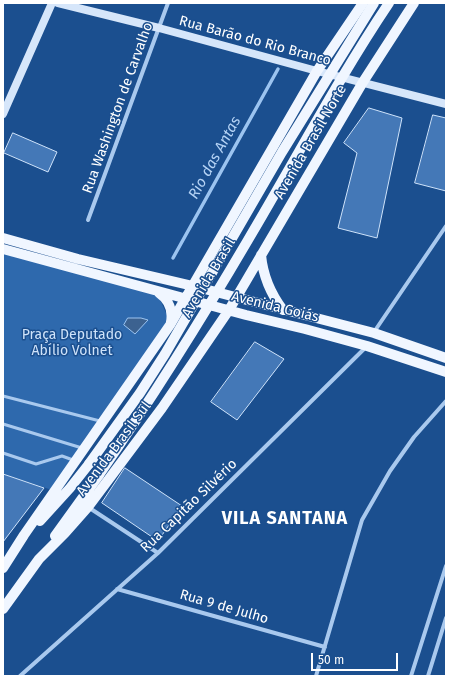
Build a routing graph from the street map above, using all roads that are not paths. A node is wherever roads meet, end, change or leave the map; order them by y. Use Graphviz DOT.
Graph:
graph roads {
  1 [pos="52,3"];
  2 [pos="58,3"];
  3 [pos="168,3"];
  4 [pos="363,3"];
  5 [pos="374,3"];
  6 [pos="390,3"];
  7 [pos="414,3"];
  8 [pos="160,28"];
  9 [pos="317,71"];
  10 [pos="363,82"];
  11 [pos="446,104"];
  12 [pos="3,114"];
  13 [pos="88,220"];
  14 [pos="446,226"];
  15 [pos="3,238"];
  16 [pos="3,249"];
  17 [pos="261,255"];
  18 [pos="193,286"];
  19 [pos="158,292"];
  20 [pos="186,298"];
  21 [pos="237,298"];
  22 [pos="229,310"];
  23 [pos="283,310"];
  24 [pos="170,325"];
  25 [pos="374,333"];
  26 [pos="367,346"];
  27 [pos="446,358"];
  28 [pos="446,372"];
  29 [pos="3,396"];
  30 [pos="446,401"];
  31 [pos="104,421"];
  32 [pos="3,424"];
  33 [pos="84,449"];
  34 [pos="3,453"];
  35 [pos="75,461"];
  36 [pos="88,507"];
  37 [pos="24,536"];
  38 [pos="158,553"];
  39 [pos="39,559"];
  40 [pos="446,566"];
  41 [pos="3,568"];
  42 [pos="117,589"];
  43 [pos="3,609"];
  44 [pos="446,618"];
  45 [pos="325,647"];
  46 [pos="20,676"];
  47 [pos="316,676"];
  48 [pos="411,676"];
  49 [pos="428,676"];
  1 -- 12 [label="main road"];
  2 -- 8 [label="main road, Rua Barão do Rio Branco"];
  3 -- 8 [label="street, Rua Washington de Carvalho"];
  4 -- 9 [label="main road"];
  5 -- 37 [label="main road, Avenida Brasil, bridge"];
  6 -- 39 [label="main road, Avenida Brasil, bridge"];
  7 -- 10 [label="main road, Avenida Brasil Norte"];
  8 -- 9 [label="main road, Rua Barão do Rio Branco"];
  8 -- 13 [label="street, Rua Washington de Carvalho"];
  9 -- 10 [label="main road, Rua Barão do Rio Branco"];
  9 -- 18 [label="main road"];
  10 -- 11 [label="main road, Rua Barão do Rio Branco"];
  10 -- 17 [label="main road, Avenida Brasil Norte"];
  14 -- 25 [label="street"];
  15 -- 18 [label="main road, Avenida Goiás"];
  16 -- 19 [label="main road, Avenida Goiás"];
  17 -- 21 [label="main road, Avenida Brasil Norte"];
  17 -- 23 [label="main road"];
  18 -- 20 [label="main road, Avenida Brasil Sul"];
  18 -- 21 [label="main road, Avenida Goiás"];
  19 -- 20 [label="main road, Avenida Goiás"];
  19 -- 24 [label="main road"];
  20 -- 22 [label="main road, Avenida Goiás"];
  20 -- 24 [label="main road, Avenida Brasil Sul"];
  21 -- 22 [label="main road, Avenida Brasil Sul"];
  21 -- 23 [label="main road, Avenida Goiás"];
  22 -- 26 [label="main road, Avenida Goiás"];
  22 -- 36 [label="main road, Avenida Brasil Sul"];
  23 -- 25 [label="main road, Avenida Goiás"];
  24 -- 31 [label="main road, Avenida Brasil Sul"];
  25 -- 27 [label="main road, Avenida Goiás"];
  26 -- 28 [label="main road, Avenida Goiás"];
  26 -- 38 [label="street, Rua Capitão Silvério"];
  29 -- 31 [label="lane"];
  30 -- 45 [label="street"];
  31 -- 33 [label="main road, Avenida Brasil Sul"];
  32 -- 33 [label="lane"];
  33 -- 35 [label="main road, Avenida Brasil Sul"];
  34 -- 35 [label="lane"];
  35 -- 37 [label="main road, Avenida Brasil Sul"];
  36 -- 38 [label="street"];
  36 -- 39 [label="main road, Avenida Brasil Sul"];
  37 -- 41 [label="main road, Avenida Brasil Sul"];
  38 -- 42 [label="street, Rua Capitão Silvério"];
  39 -- 43 [label="main road, Avenida Brasil Sul"];
  40 -- 48 [label="street"];
  42 -- 45 [label="street, Rua 9 de Julho"];
  42 -- 46 [label="street, Rua Capitão Silvério"];
  44 -- 49 [label="street"];
  45 -- 47 [label="street"];
}
